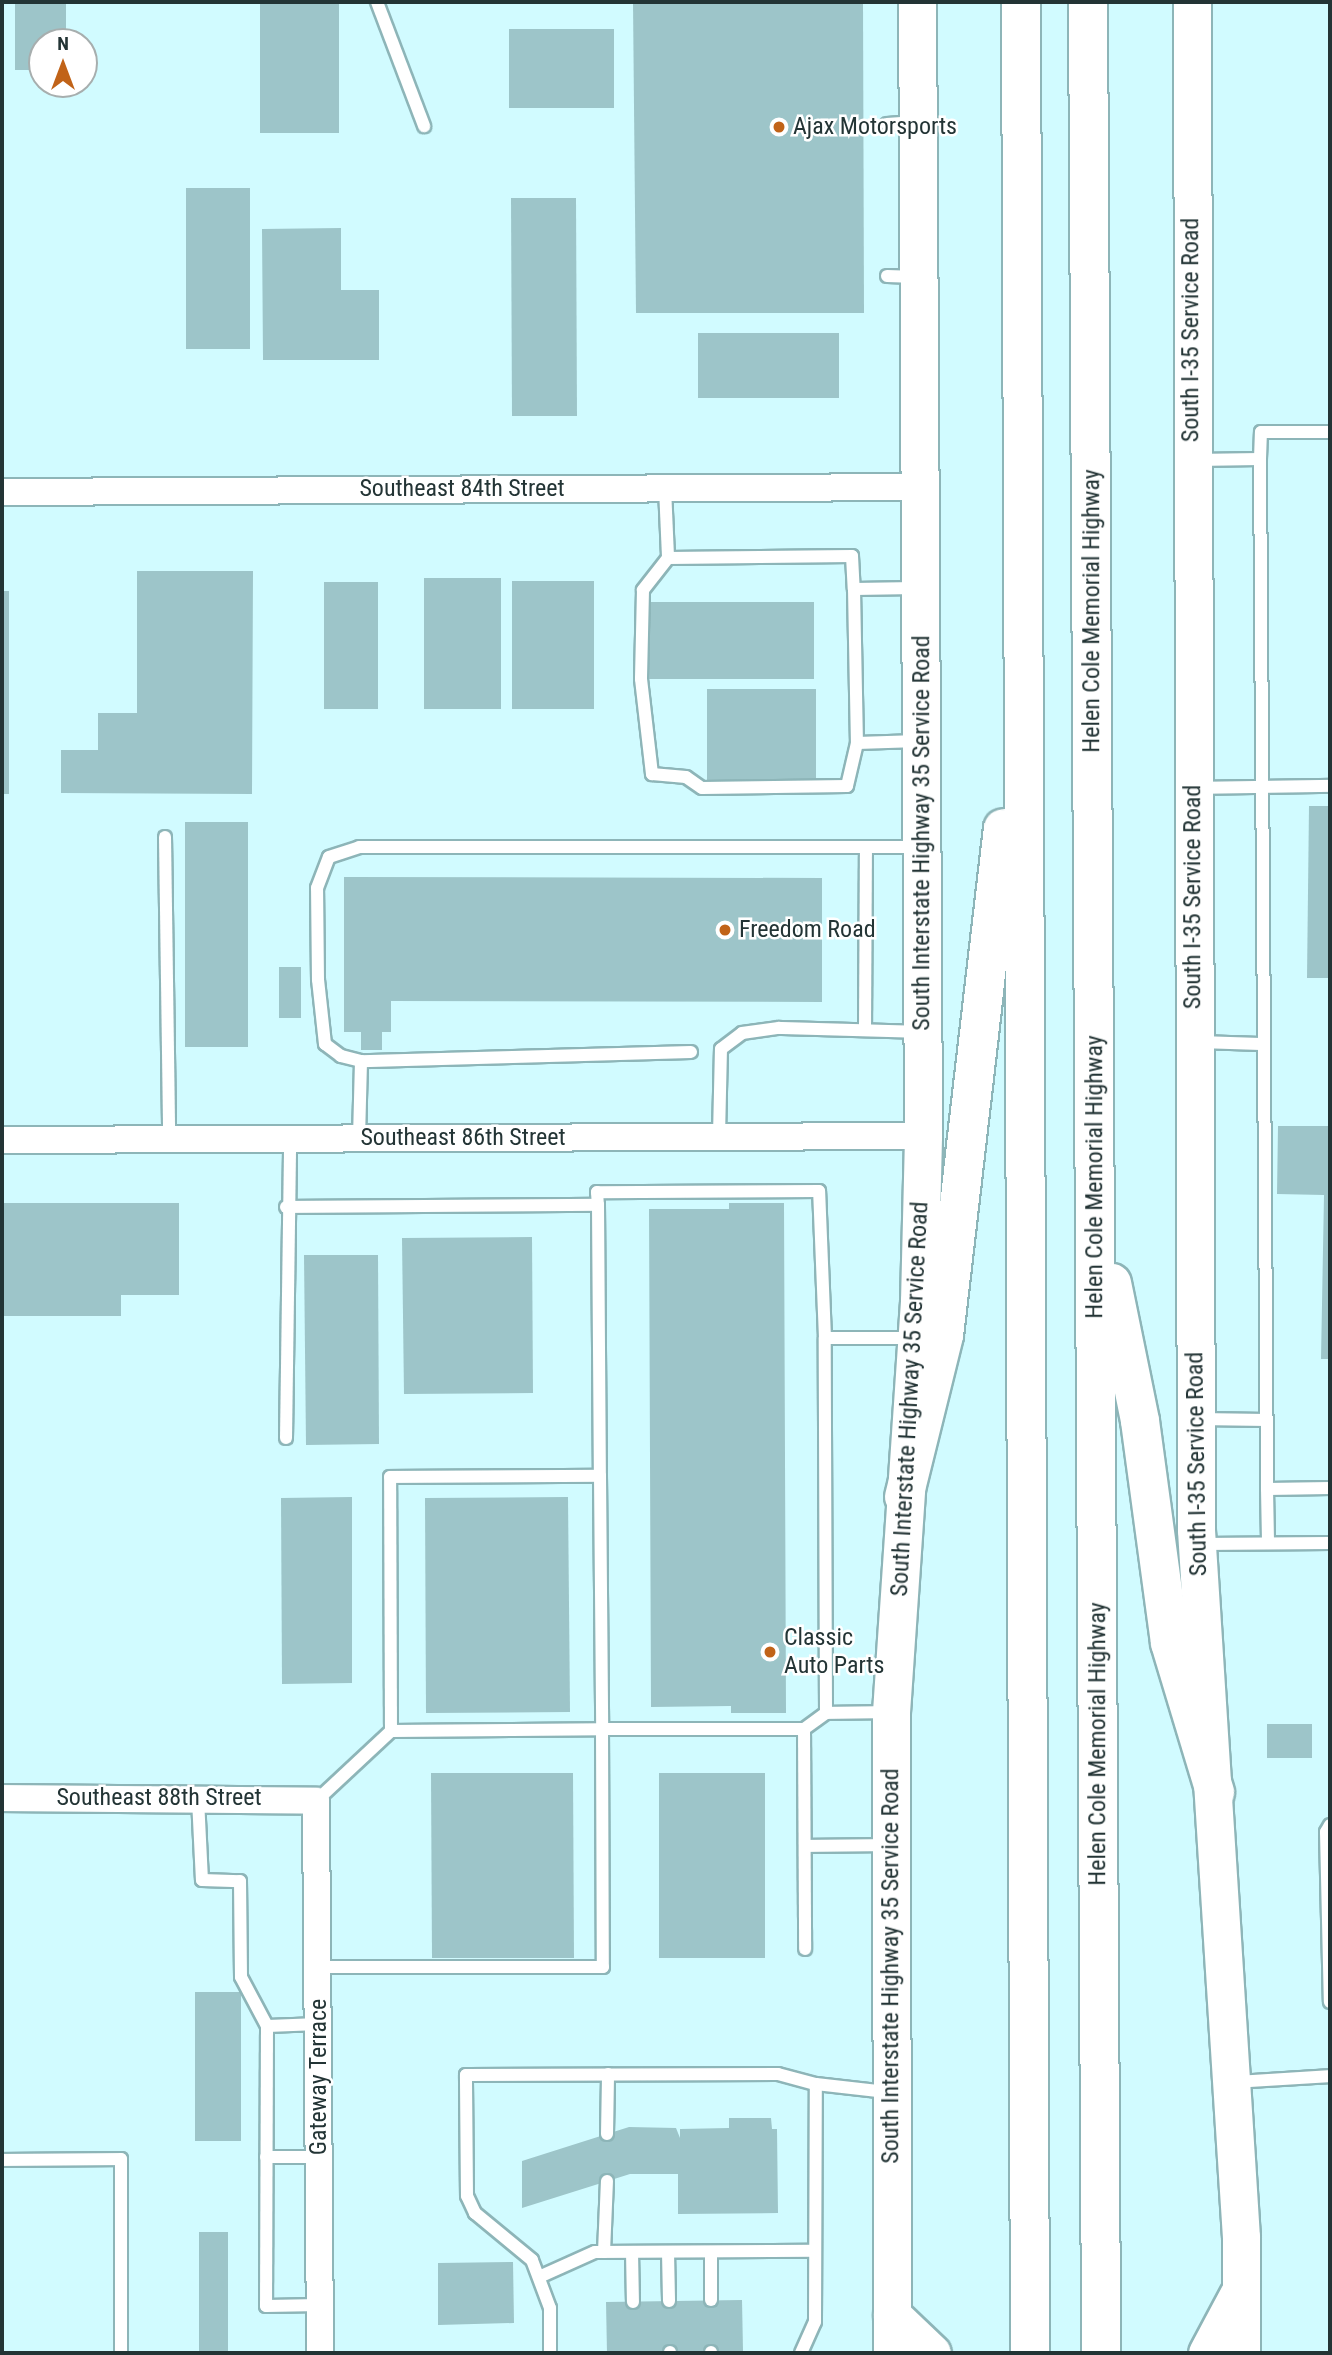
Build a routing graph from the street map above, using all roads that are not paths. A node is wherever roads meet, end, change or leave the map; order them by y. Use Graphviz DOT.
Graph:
graph roads {
  1 [pos="377,2"];
  2 [pos="917,2"];
  3 [pos="1021,2"];
  4 [pos="1088,2"];
  5 [pos="1192,2"];
  6 [pos="424,126"];
  7 [pos="1330,432"];
  8 [pos="1260,459"];
  9 [pos="1192,461"];
  10 [pos="922,487"];
  11 [pos="665,488"];
  12 [pos="2,492"];
  13 [pos="668,558"];
  14 [pos="921,588"];
  15 [pos="854,589"];
  16 [pos="1023,652"];
  17 [pos="922,741"];
  18 [pos="857,743"];
  19 [pos="1330,786"];
  20 [pos="1260,787"];
  21 [pos="1193,788"];
  22 [pos="164,837"];
  23 [pos="866,847"];
  24 [pos="923,847"];
  25 [pos="865,1030"];
  26 [pos="923,1032"];
  27 [pos="1194,1042"];
  28 [pos="1262,1044"];
  29 [pos="691,1052"];
  30 [pos="361,1061"];
  31 [pos="719,1136"];
  32 [pos="923,1136"];
  33 [pos="359,1138"];
  34 [pos="290,1139"];
  35 [pos="2,1140"];
  36 [pos="169,1140"];
  37 [pos="1095,1199"];
  38 [pos="598,1205"];
  39 [pos="286,1207"];
  40 [pos="825,1338"];
  41 [pos="916,1338"];
  42 [pos="1195,1419"];
  43 [pos="1266,1420"];
  44 [pos="286,1437"];
  45 [pos="600,1476"];
  46 [pos="1330,1488"];
  47 [pos="1267,1489"];
  48 [pos="904,1497"];
  49 [pos="1330,1542"];
  50 [pos="1268,1543"];
  51 [pos="1197,1544"];
  52 [pos="891,1712"];
  53 [pos="826,1713"];
  54 [pos="601,1729"];
  55 [pos="804,1729"];
  56 [pos="391,1731"];
  57 [pos="1214,1792"];
  58 [pos="2,1798"];
  59 [pos="198,1798"];
  60 [pos="316,1801"];
  61 [pos="1330,1825"];
  62 [pos="889,1845"];
  63 [pos="805,1846"];
  64 [pos="805,1949"];
  65 [pos="318,1967"];
  66 [pos="1330,2002"];
  67 [pos="319,2024"];
  68 [pos="267,2025"];
  69 [pos="608,2074"];
  70 [pos="1330,2076"];
  71 [pos="1232,2083"];
  72 [pos="816,2084"];
  73 [pos="891,2093"];
  74 [pos="607,2134"];
  75 [pos="266,2157"];
  76 [pos="320,2157"];
  77 [pos="2,2160"];
  78 [pos="607,2182"];
  79 [pos="815,2251"];
  80 [pos="604,2252"];
  81 [pos="632,2252"];
  82 [pos="668,2252"];
  83 [pos="711,2252"];
  84 [pos="539,2277"];
  85 [pos="1241,2291"];
  86 [pos="711,2300"];
  87 [pos="669,2301"];
  88 [pos="634,2302"];
  89 [pos="320,2305"];
  90 [pos="892,2315"];
  91 [pos="1030,2339"];
  92 [pos="1101,2339"];
  93 [pos="121,2353"];
  94 [pos="320,2353"];
  95 [pos="550,2353"];
  96 [pos="801,2353"];
  97 [pos="892,2353"];
  98 [pos="932,2353"];
  99 [pos="1208,2353"];
  100 [pos="1241,2353"];
  1 -- 6 [label="lane"];
  2 -- 10 [label="main road"];
  3 -- 16 [label="highway"];
  4 -- 37 [label="highway, Helen Cole Memorial Highway"];
  5 -- 9 [label="main road, South I-35 Service Road"];
  7 -- 8 [label="lane"];
  8 -- 9 [label="lane"];
  8 -- 20 [label="lane"];
  9 -- 21 [label="main road, South I-35 Service Road"];
  10 -- 11 [label="street, Southeast 84th Street"];
  10 -- 14 [label="main road, South Interstate Highway 35 Service Road"];
  11 -- 12 [label="street, Southeast 84th Street"];
  11 -- 13 [label="lane"];
  13 -- 15 [label="lane"];
  13 -- 18 [label="lane"];
  14 -- 15 [label="lane"];
  14 -- 17 [label="main road, South Interstate Highway 35 Service Road"];
  15 -- 18 [label="lane"];
  16 -- 48 [label="highway"];
  16 -- 91 [label="highway"];
  17 -- 18 [label="lane"];
  17 -- 24 [label="main road, South Interstate Highway 35 Service Road"];
  19 -- 20 [label="lane"];
  20 -- 21 [label="lane"];
  20 -- 28 [label="lane"];
  21 -- 27 [label="main road, South I-35 Service Road"];
  22 -- 36 [label="lane"];
  23 -- 24 [label="lane"];
  23 -- 25 [label="lane"];
  23 -- 30 [label="lane"];
  24 -- 26 [label="main road, South Interstate Highway 35 Service Road"];
  25 -- 26 [label="lane"];
  25 -- 31 [label="lane"];
  26 -- 32 [label="main road, South Interstate Highway 35 Service Road"];
  27 -- 28 [label="lane"];
  27 -- 42 [label="main road, South I-35 Service Road"];
  28 -- 43 [label="lane"];
  29 -- 30 [label="lane"];
  30 -- 33 [label="lane"];
  31 -- 32 [label="street, Southeast 86th Street"];
  31 -- 33 [label="street, Southeast 86th Street"];
  32 -- 41 [label="main road, South Interstate Highway 35 Service Road"];
  33 -- 34 [label="street, Southeast 86th Street"];
  34 -- 36 [label="street, Southeast 86th Street"];
  34 -- 39 [label="lane"];
  35 -- 36 [label="street, Southeast 86th Street"];
  37 -- 57 [label="highway"];
  37 -- 92 [label="highway, Helen Cole Memorial Highway"];
  38 -- 39 [label="lane"];
  38 -- 40 [label="lane"];
  38 -- 45 [label="lane"];
  39 -- 44 [label="lane"];
  40 -- 41 [label="lane"];
  40 -- 53 [label="lane"];
  41 -- 48 [label="main road, South Interstate Highway 35 Service Road"];
  42 -- 43 [label="lane"];
  42 -- 51 [label="main road, South I-35 Service Road"];
  43 -- 47 [label="lane"];
  45 -- 54 [label="lane"];
  45 -- 56 [label="lane"];
  46 -- 47 [label="lane"];
  47 -- 50 [label="lane"];
  48 -- 52 [label="main road, South Interstate Highway 35 Service Road"];
  49 -- 50 [label="lane"];
  50 -- 51 [label="lane"];
  51 -- 57 [label="main road, South I-35 Service Road"];
  52 -- 53 [label="lane"];
  52 -- 62 [label="main road, South Interstate Highway 35 Service Road"];
  53 -- 55 [label="lane"];
  54 -- 55 [label="lane"];
  54 -- 56 [label="lane"];
  54 -- 65 [label="lane"];
  55 -- 63 [label="lane"];
  56 -- 60 [label="lane"];
  57 -- 71 [label="main road"];
  58 -- 59 [label="street, Southeast 88th Street"];
  59 -- 60 [label="street, Southeast 88th Street"];
  59 -- 68 [label="lane"];
  60 -- 65 [label="street, Gateway Terrace"];
  61 -- 66 [label="lane"];
  62 -- 63 [label="lane"];
  62 -- 73 [label="main road, South Interstate Highway 35 Service Road"];
  63 -- 64 [label="lane"];
  65 -- 67 [label="street, Gateway Terrace"];
  67 -- 68 [label="lane"];
  67 -- 76 [label="street, Gateway Terrace"];
  68 -- 75 [label="lane"];
  69 -- 72 [label="lane"];
  69 -- 74 [label="lane"];
  69 -- 84 [label="lane"];
  70 -- 71 [label="lane"];
  71 -- 85 [label="main road"];
  72 -- 73 [label="lane"];
  72 -- 79 [label="lane"];
  73 -- 90 [label="main road, South Interstate Highway 35 Service Road"];
  75 -- 76 [label="lane"];
  75 -- 89 [label="lane"];
  76 -- 89 [label="street, Gateway Terrace"];
  77 -- 93 [label="lane"];
  78 -- 80 [label="lane"];
  79 -- 83 [label="lane"];
  79 -- 96 [label="lane"];
  80 -- 81 [label="lane"];
  80 -- 84 [label="lane"];
  81 -- 82 [label="lane"];
  81 -- 88 [label="lane"];
  82 -- 83 [label="lane"];
  82 -- 87 [label="lane"];
  83 -- 86 [label="lane"];
  84 -- 95 [label="lane"];
  85 -- 99 [label="main road"];
  85 -- 100 [label="main road"];
  89 -- 94 [label="street, Gateway Terrace"];
  90 -- 97 [label="main road, South Interstate Highway 35 Service Road"];
  90 -- 98 [label="main road"];
}
